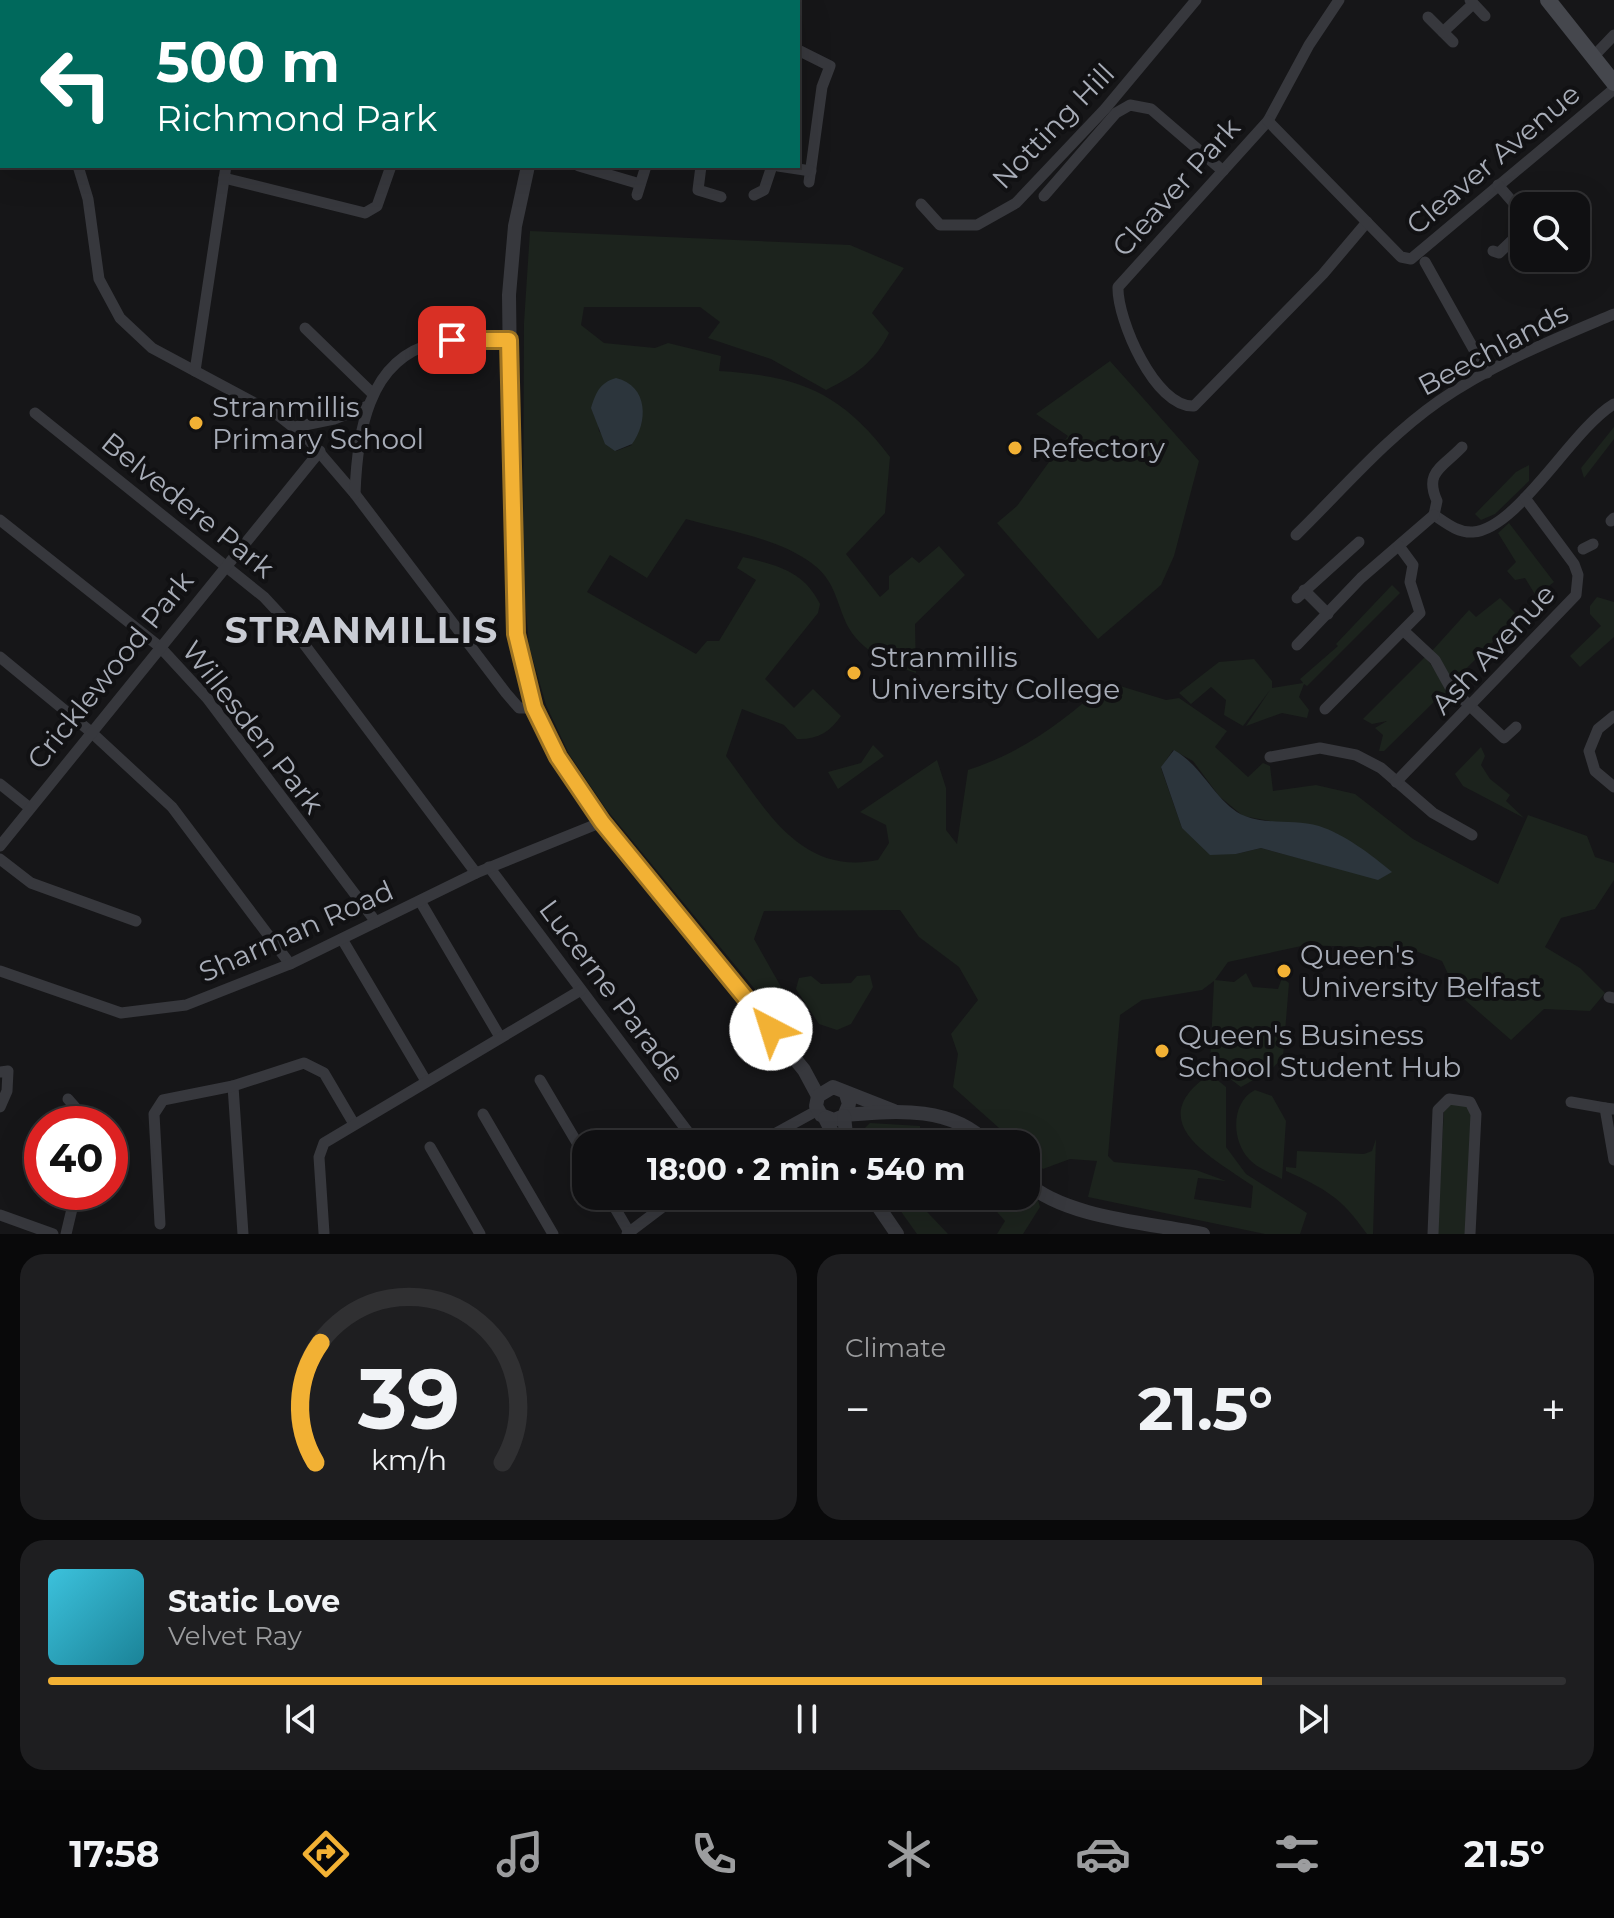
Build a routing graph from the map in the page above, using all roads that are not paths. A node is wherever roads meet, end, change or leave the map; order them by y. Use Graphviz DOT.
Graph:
graph roads {
  1 [pos="1196,0"];
  2 [pos="1339,0"];
  3 [pos="1548,0"];
  4 [pos="1471,2"];
  5 [pos="1485,16"];
  6 [pos="1428,17"];
  7 [pos="1443,32"];
  8 [pos="1614,35"];
  9 [pos="1453,42"];
  10 [pos="800,51"];
  11 [pos="1594,56"];
  12 [pos="1614,83"];
  13 [pos="1614,89"];
  14 [pos="1268,121"];
  15 [pos="79,168"];
  16 [pos="390,168"];
  17 [pos="528,168"];
  18 [pos="584,168"];
  19 [pos="645,168"];
  20 [pos="701,168"];
  21 [pos="774,168"];
  22 [pos="781,168"];
  23 [pos="1223,171"];
  24 [pos="225,172"];
  25 [pos="1498,185"];
  26 [pos="754,195"];
  27 [pos="1044,196"];
  28 [pos="721,197"];
  29 [pos="1510,199"];
  30 [pos="921,204"];
  31 [pos="1367,222"];
  32 [pos="1510,242"];
  33 [pos="1493,251"];
  34 [pos="1425,262"];
  35 [pos="1614,314"];
  36 [pos="305,328"];
  37 [pos="509,340"];
  38 [pos="195,371"];
  39 [pos="1487,373"];
  40 [pos="373,394"];
  41 [pos="1182,404"];
  42 [pos="1614,404"];
  43 [pos="368,406"];
  44 [pos="35,413"];
  45 [pos="295,427"];
  46 [pos="1462,447"];
  47 [pos="320,451"];
  48 [pos="355,494"];
  49 [pos="1525,498"];
  50 [pos="1434,515"];
  51 [pos="0,520"];
  52 [pos="1296,535"];
  53 [pos="1359,542"];
  54 [pos="1399,546"];
  55 [pos="225,567"];
  56 [pos="1328,614"];
  57 [pos="1405,632"];
  58 [pos="1297,645"];
  59 [pos="160,647"];
  60 [pos="0,657"];
  61 [pos="1471,707"];
  62 [pos="534,708"];
  63 [pos="1325,709"];
  64 [pos="1614,716"];
  65 [pos="1516,727"];
  66 [pos="91,732"];
  67 [pos="1270,757"];
  68 [pos="1396,782"];
  69 [pos="0,784"];
  70 [pos="1614,787"];
  71 [pos="30,808"];
  72 [pos="602,822"];
  73 [pos="1472,835"];
  74 [pos="0,846"];
  75 [pos="0,859"];
  76 [pos="489,867"];
  77 [pos="476,873"];
  78 [pos="420,901"];
  79 [pos="136,921"];
  80 [pos="376,922"];
  81 [pos="342,939"];
  82 [pos="290,964"];
  83 [pos="0,971"];
  84 [pos="581,990"];
  85 [pos="500,1037"];
  86 [pos="0,1072"];
  87 [pos="540,1080"];
  88 [pos="426,1081"];
  89 [pos="233,1086"];
  90 [pos="846,1094"];
  91 [pos="68,1099"];
  92 [pos="1571,1102"];
  93 [pos="822,1103"];
  94 [pos="74,1106"];
  95 [pos="0,1107"];
  96 [pos="1610,1108"];
  97 [pos="894,1111"];
  98 [pos="483,1114"];
  99 [pos="845,1115"];
  100 [pos="354,1124"];
  101 [pos="686,1130"];
  102 [pos="779,1130"];
  103 [pos="833,1130"];
  104 [pos="846,1130"];
  105 [pos="971,1130"];
  106 [pos="572,1134"];
  107 [pos="430,1147"];
  108 [pos="1614,1160"];
  109 [pos="1040,1193"];
  110 [pos="72,1210"];
  111 [pos="616,1210"];
  112 [pos="658,1210"];
  113 [pos="881,1210"];
  114 [pos="0,1215"];
  115 [pos="160,1224"];
  116 [pos="1173,1231"];
  117 [pos="324,1233"];
  118 [pos="628,1233"];
  119 [pos="53,1234"];
  120 [pos="66,1234"];
  121 [pos="243,1234"];
  122 [pos="480,1234"];
  123 [pos="553,1234"];
  124 [pos="897,1234"];
  125 [pos="1203,1234"];
  126 [pos="1433,1234"];
  127 [pos="1470,1234"];
  1 -- 30 [label="street, Notting Hill"];
  2 -- 14 [label="street, Cleaver Park"];
  3 -- 11 [label="main road"];
  4 -- 5 [label="street"];
  4 -- 7 [label="street"];
  6 -- 7 [label="street"];
  7 -- 9 [label="street"];
  8 -- 11 [label="street"];
  10 -- 22 [label="street"];
  11 -- 12 [label="main road"];
  13 -- 25 [label="street, Cleaver Avenue"];
  14 -- 23 [label="street, Cleaver Park"];
  14 -- 31 [label="street"];
  15 -- 38 [label="street"];
  16 -- 24 [label="street"];
  17 -- 37 [label="street"];
  18 -- 19 [label="street"];
  20 -- 28 [label="street"];
  21 -- 26 [label="street"];
  23 -- 27 [label="street"];
  23 -- 41 [label="street, Cleaver Park"];
  24 -- 38 [label="street"];
  25 -- 29 [label="street"];
  25 -- 31 [label="street, Cleaver Avenue"];
  31 -- 41 [label="street, Cleaver Avenue"];
  32 -- 33 [label="street"];
  34 -- 39 [label="street"];
  35 -- 39 [label="street, Beechlands"];
  36 -- 40 [label="street"];
  37 -- 40 [label="street"];
  37 -- 62 [label="street"];
  38 -- 45 [label="street"];
  39 -- 52 [label="street, Beechlands"];
  40 -- 43 [label="street"];
  42 -- 49 [label="street"];
  43 -- 45 [label="street"];
  43 -- 48 [label="street"];
  44 -- 55 [label="street, Belvedere Park"];
  45 -- 47 [label="street"];
  46 -- 50 [label="street"];
  47 -- 48 [label="street"];
  47 -- 55 [label="street, Cricklewood Park"];
  48 -- 62 [label="street"];
  49 -- 50 [label="street"];
  49 -- 61 [label="street, Ash Avenue"];
  50 -- 54 [label="street"];
  51 -- 59 [label="street, Willesden Park"];
  53 -- 56 [label="street"];
  54 -- 56 [label="street"];
  54 -- 57 [label="street"];
  55 -- 59 [label="street, Cricklewood Park"];
  55 -- 77 [label="street, Belvedere Park"];
  56 -- 58 [label="street"];
  57 -- 61 [label="street"];
  57 -- 63 [label="street"];
  59 -- 66 [label="street, Cricklewood Park"];
  59 -- 80 [label="street, Willesden Park"];
  60 -- 66 [label="street"];
  61 -- 65 [label="street"];
  61 -- 68 [label="street, Ash Avenue"];
  62 -- 72 [label="street"];
  64 -- 70 [label="street"];
  66 -- 71 [label="street, Cricklewood Park"];
  66 -- 82 [label="street"];
  67 -- 68 [label="street"];
  68 -- 73 [label="street"];
  69 -- 71 [label="street"];
  71 -- 74 [label="street, Cricklewood Park"];
  72 -- 76 [label="street, Sharman Road"];
  72 -- 93 [label="street"];
  75 -- 79 [label="street"];
  76 -- 77 [label="street, Sharman Road"];
  76 -- 84 [label="street, Lucerne Parade"];
  77 -- 78 [label="street, Sharman Road"];
  78 -- 80 [label="street, Sharman Road"];
  78 -- 85 [label="street"];
  80 -- 81 [label="street, Sharman Road"];
  81 -- 82 [label="street, Sharman Road"];
  81 -- 88 [label="street"];
  82 -- 83 [label="street, Sharman Road"];
  84 -- 85 [label="street"];
  84 -- 101 [label="street, Lucerne Parade"];
  85 -- 88 [label="street"];
  86 -- 95 [label="street"];
  87 -- 106 [label="street"];
  88 -- 100 [label="street"];
  89 -- 100 [label="street"];
  89 -- 115 [label="street"];
  89 -- 121 [label="street"];
  90 -- 93 [label="street"];
  90 -- 97 [label="street"];
  90 -- 99 [label="street"];
  91 -- 94 [label="street"];
  92 -- 96 [label="street"];
  93 -- 99 [label="street"];
  93 -- 102 [label="street"];
  93 -- 103 [label="street"];
  96 -- 108 [label="street"];
  97 -- 99 [label="street"];
  97 -- 105 [label="street"];
  98 -- 123 [label="street"];
  99 -- 104 [label="street"];
  100 -- 117 [label="street"];
  107 -- 122 [label="street"];
  109 -- 116 [label="street"];
  110 -- 120 [label="street"];
  111 -- 118 [label="street"];
  112 -- 118 [label="street"];
  113 -- 124 [label="street"];
  114 -- 119 [label="street"];
  116 -- 125 [label="street"];
  126 -- 127 [label="street"];
}
